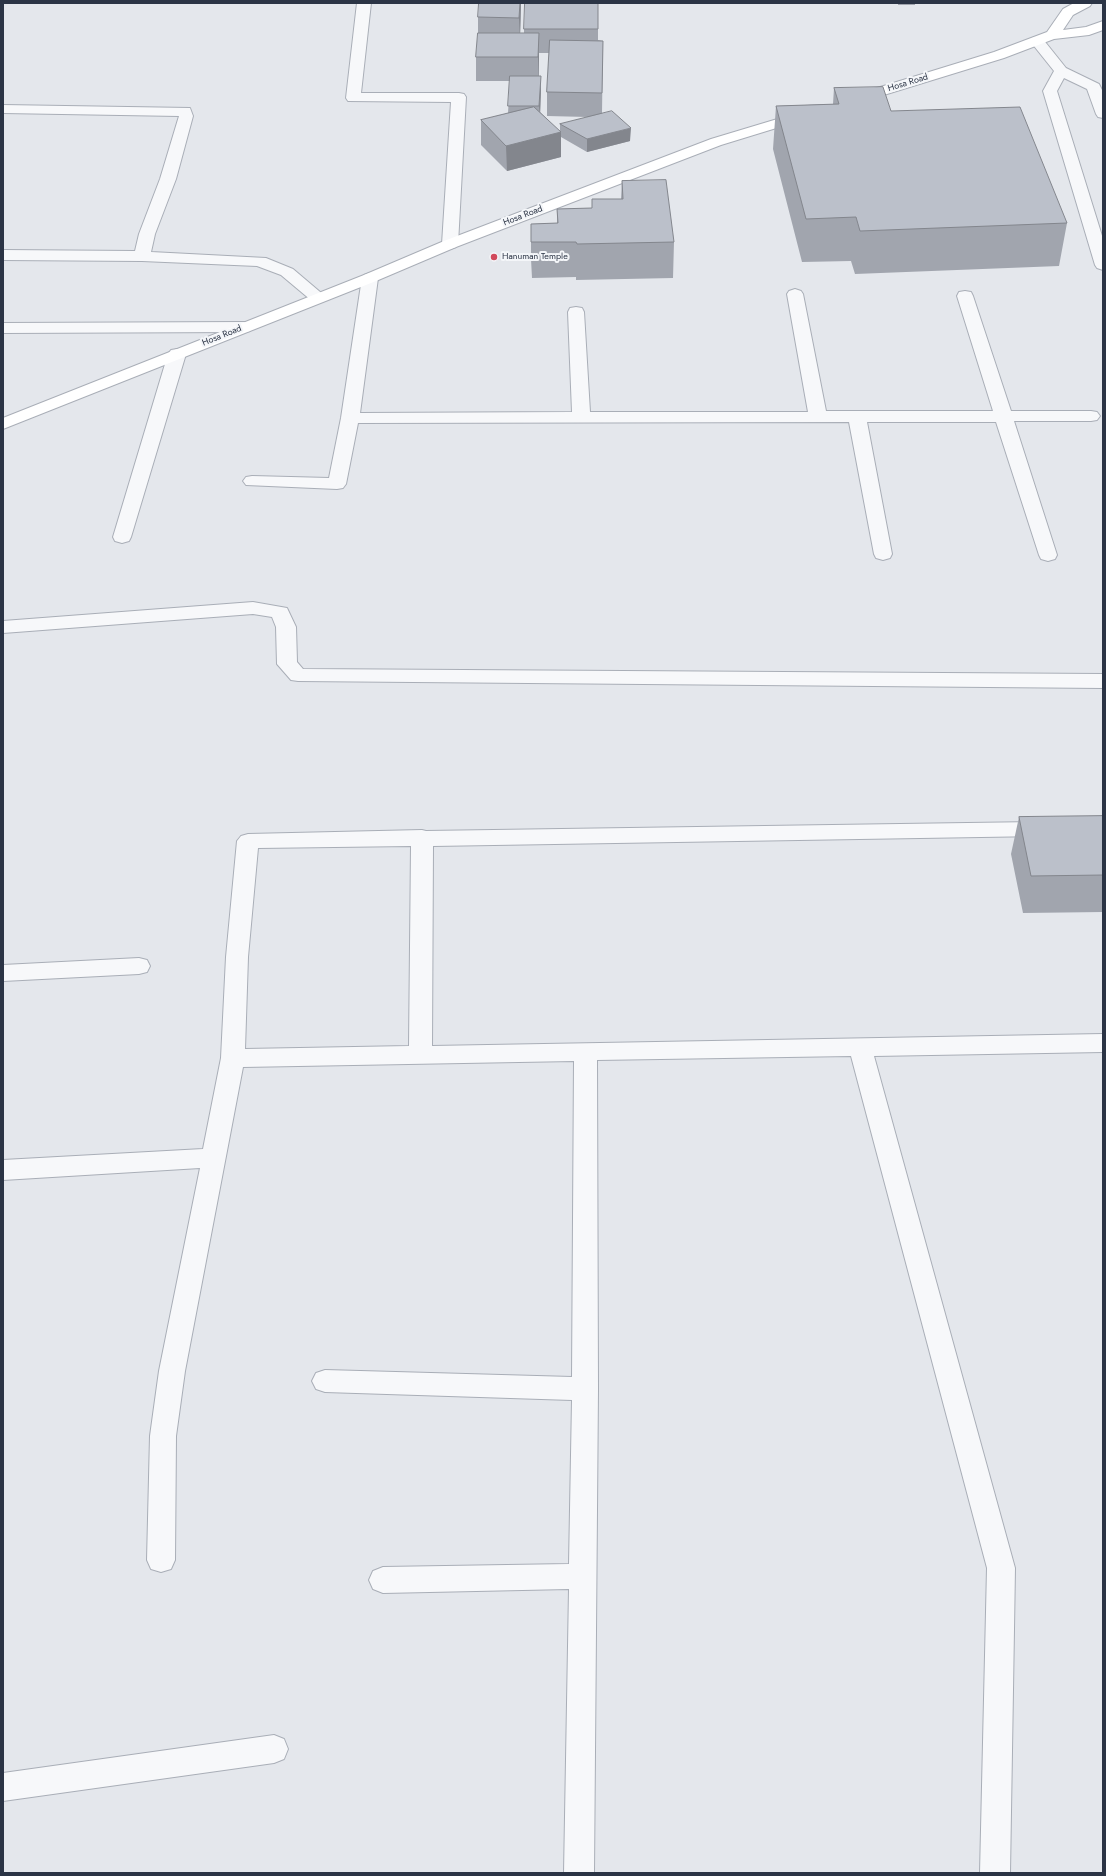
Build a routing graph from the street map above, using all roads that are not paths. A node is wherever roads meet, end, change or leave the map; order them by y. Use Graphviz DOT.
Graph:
graph roads {
  1 [pos="364,3"];
  2 [pos="1085,3"];
  3 [pos="1103,25"];
  4 [pos="1052,36"];
  5 [pos="1037,41"];
  6 [pos="1061,71"];
  7 [pos="838,104"];
  8 [pos="3,109"];
  9 [pos="816,111"];
  10 [pos="1103,114"];
  11 [pos="450,244"];
  12 [pos="3,255"];
  13 [pos="142,256"];
  14 [pos="1103,266"];
  15 [pos="370,278"];
  16 [pos="795,294"];
  17 [pos="965,296"];
  18 [pos="318,297"];
  19 [pos="576,312"];
  20 [pos="244,327"];
  21 [pos="3,328"];
  22 [pos="178,354"];
  23 [pos="1004,415"];
  24 [pos="818,416"];
  25 [pos="857,416"];
  26 [pos="1091,416"];
  27 [pos="581,417"];
  28 [pos="350,418"];
  29 [pos="3,424"];
  30 [pos="252,481"];
  31 [pos="122,537"];
  32 [pos="883,554"];
  33 [pos="1048,555"];
  34 [pos="3,626"];
  35 [pos="1103,681"];
  36 [pos="1103,828"];
  37 [pos="422,837"];
  38 [pos="139,966"];
  39 [pos="3,973"];
  40 [pos="1103,1043"];
  41 [pos="860,1047"];
  42 [pos="586,1052"];
  43 [pos="420,1055"];
  44 [pos="233,1058"];
  45 [pos="214,1158"];
  46 [pos="3,1170"];
  47 [pos="325,1380"];
  48 [pos="585,1389"];
  49 [pos="161,1560"];
  50 [pos="582,1576"];
  51 [pos="383,1580"];
  52 [pos="274,1749"];
  53 [pos="3,1787"];
  54 [pos="580,1873"];
  55 [pos="996,1873"];
  1 -- 11 [label="street"];
  2 -- 4 [label="main road"];
  3 -- 4 [label="main road, Hosa Road"];
  4 -- 5 [label="main road, Hosa Road"];
  5 -- 6 [label="street"];
  5 -- 7 [label="main road, Hosa Road"];
  6 -- 10 [label="street"];
  6 -- 14 [label="street"];
  8 -- 13 [label="street"];
  9 -- 11 [label="main road, Hosa Road"];
  11 -- 15 [label="main road, Hosa Road"];
  12 -- 13 [label="street"];
  13 -- 18 [label="street"];
  15 -- 18 [label="main road, Hosa Road"];
  15 -- 28 [label="street"];
  16 -- 24 [label="street"];
  17 -- 23 [label="street"];
  18 -- 20 [label="main road, Hosa Road"];
  19 -- 27 [label="street"];
  20 -- 21 [label="street"];
  20 -- 22 [label="main road, Hosa Road"];
  22 -- 29 [label="main road, Hosa Road"];
  22 -- 31 [label="street"];
  23 -- 25 [label="street"];
  23 -- 26 [label="street"];
  23 -- 33 [label="street"];
  24 -- 25 [label="street"];
  24 -- 27 [label="street"];
  25 -- 32 [label="street"];
  27 -- 28 [label="street"];
  28 -- 30 [label="street"];
  34 -- 35 [label="street"];
  36 -- 37 [label="street"];
  37 -- 43 [label="street"];
  37 -- 44 [label="street"];
  38 -- 39 [label="street"];
  40 -- 41 [label="street"];
  41 -- 42 [label="street"];
  41 -- 55 [label="street"];
  42 -- 43 [label="street"];
  42 -- 48 [label="street"];
  43 -- 44 [label="street"];
  44 -- 45 [label="street"];
  45 -- 46 [label="street"];
  45 -- 49 [label="street"];
  47 -- 48 [label="street"];
  48 -- 50 [label="street"];
  50 -- 51 [label="street"];
  50 -- 54 [label="street"];
  52 -- 53 [label="street"];
}
